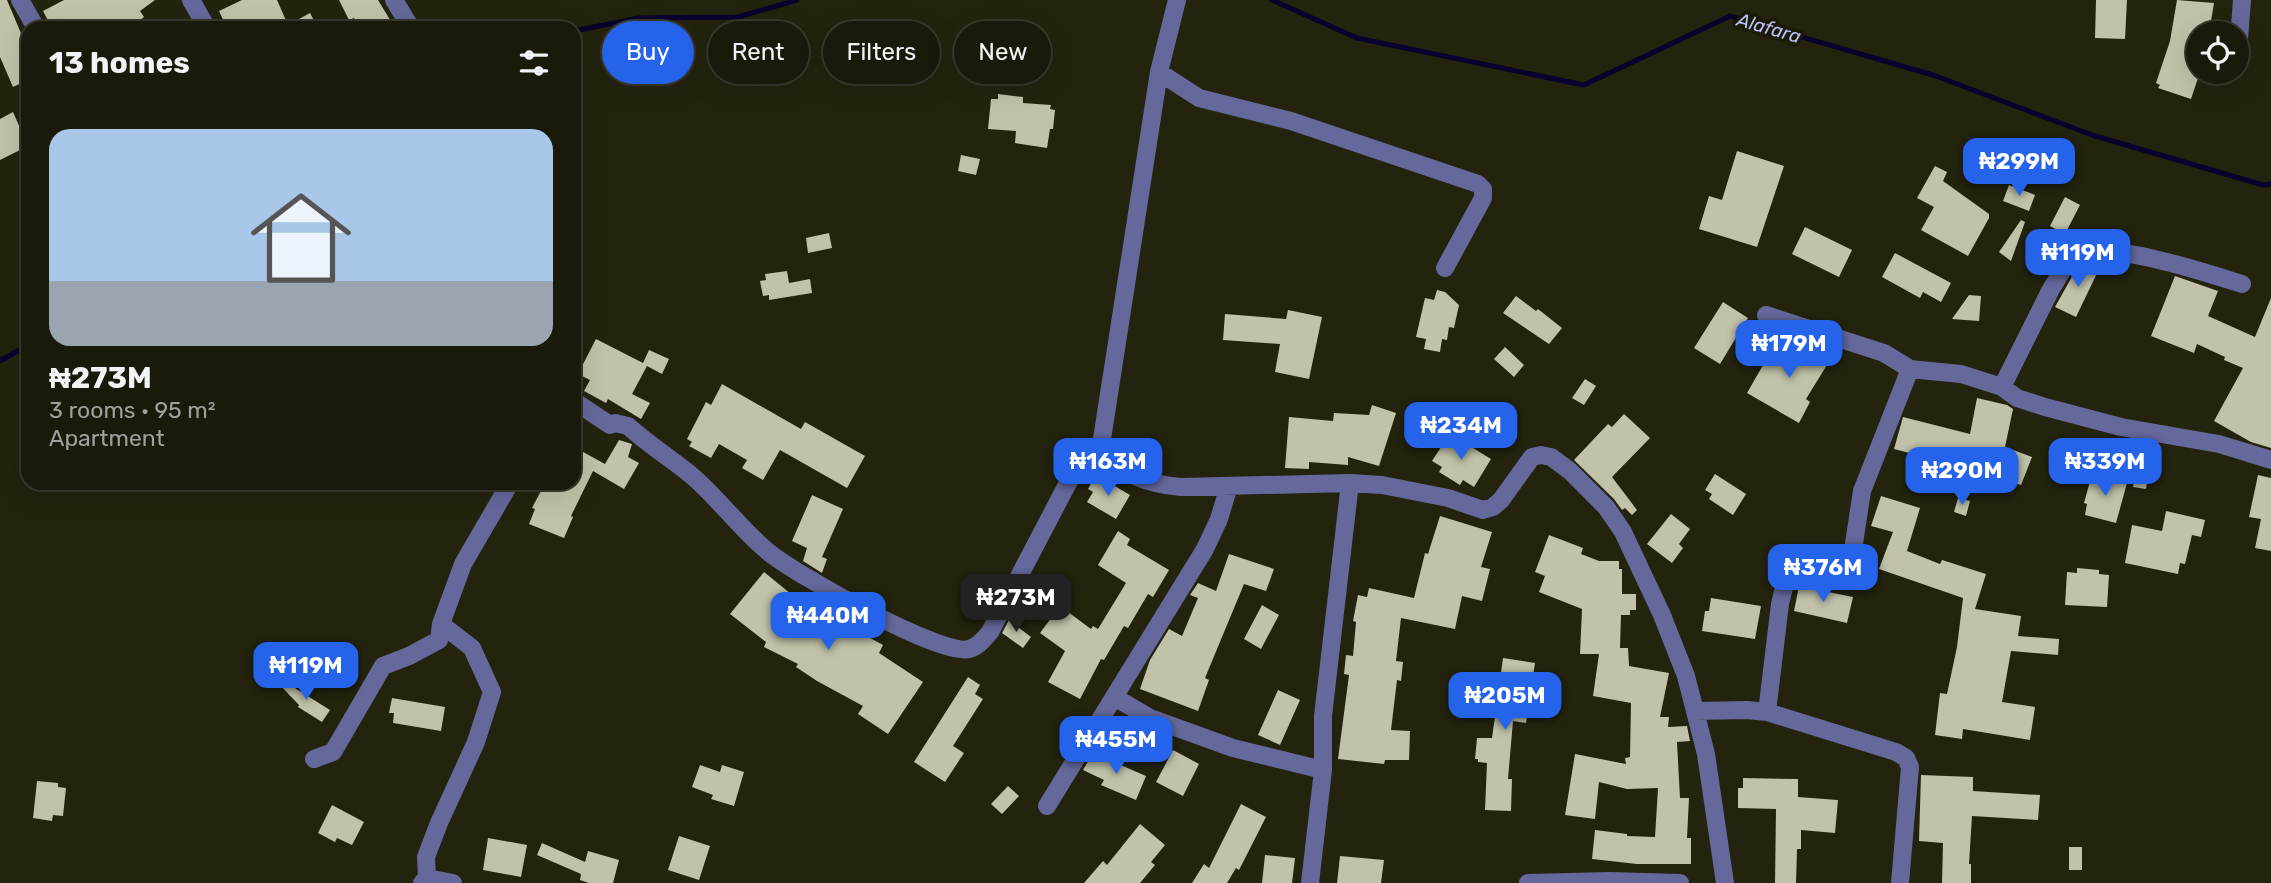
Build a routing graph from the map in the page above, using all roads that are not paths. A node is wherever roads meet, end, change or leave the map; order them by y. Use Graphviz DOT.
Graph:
graph roads {
  1 [pos="20,0"];
  2 [pos="191,0"];
  3 [pos="394,0"];
  4 [pos="1177,0"];
  5 [pos="2242,0"];
  6 [pos="32,21"];
  7 [pos="203,21"];
  8 [pos="407,21"];
  9 [pos="2240,21"];
  10 [pos="1159,72"];
  11 [pos="1445,268"];
  12 [pos="2242,284"];
  13 [pos="1766,315"];
  14 [pos="1910,369"];
  15 [pos="2002,387"];
  16 [pos="581,406"];
  17 [pos="1095,452"];
  18 [pos="2271,460"];
  19 [pos="1350,483"];
  20 [pos="1229,486"];
  21 [pos="506,490"];
  22 [pos="441,624"];
  23 [pos="1116,698"];
  24 [pos="1695,711"];
  25 [pos="1767,712"];
  26 [pos="314,759"];
  27 [pos="1323,770"];
  28 [pos="1047,806"];
  29 [pos="425,881"];
  30 [pos="453,883"];
  31 [pos="1310,883"];
  32 [pos="1528,883"];
  33 [pos="1680,883"];
  34 [pos="1725,883"];
  35 [pos="1900,883"];
  1 -- 6 [label="street"];
  2 -- 7 [label="street"];
  3 -- 8 [label="street"];
  4 -- 10 [label="street"];
  5 -- 9 [label="street"];
  10 -- 11 [label="street"];
  10 -- 17 [label="street"];
  12 -- 15 [label="street"];
  13 -- 14 [label="street"];
  14 -- 15 [label="street"];
  14 -- 25 [label="street"];
  15 -- 18 [label="street"];
  16 -- 17 [label="street"];
  17 -- 20 [label="street"];
  19 -- 20 [label="street"];
  19 -- 24 [label="street"];
  19 -- 27 [label="street"];
  20 -- 23 [label="street"];
  21 -- 22 [label="street"];
  22 -- 26 [label="street"];
  22 -- 29 [label="street"];
  23 -- 27 [label="street"];
  23 -- 28 [label="street"];
  24 -- 25 [label="street"];
  24 -- 34 [label="street"];
  25 -- 35 [label="street"];
  27 -- 31 [label="street"];
  29 -- 30 [label="street"];
  32 -- 33 [label="street"];
}
